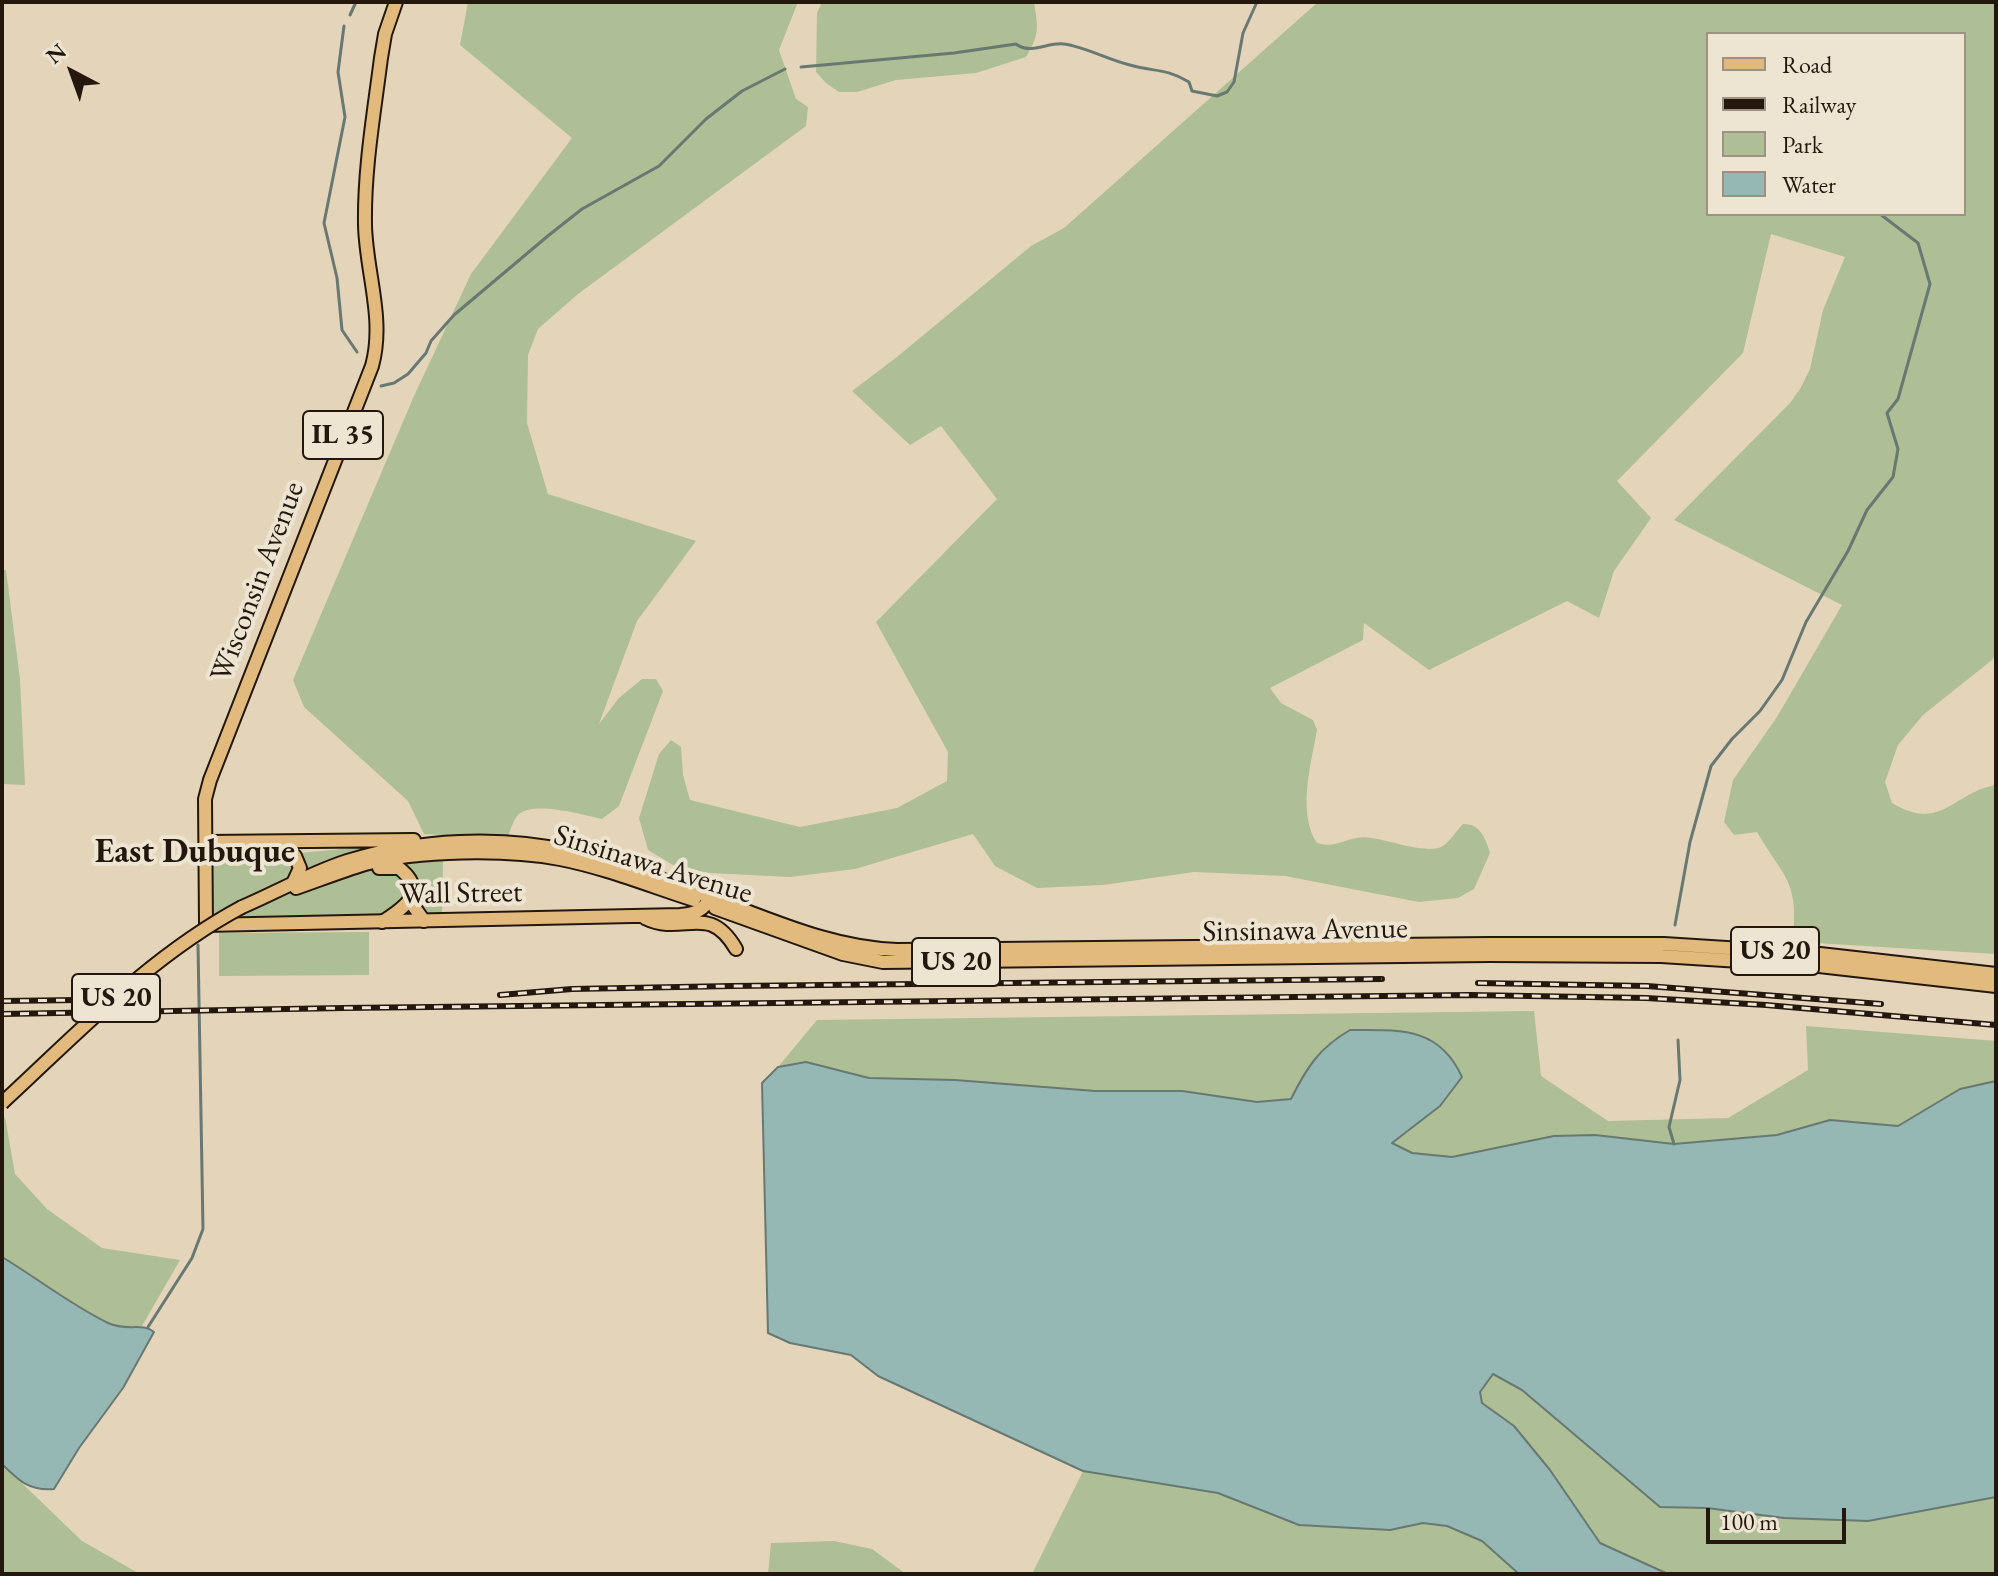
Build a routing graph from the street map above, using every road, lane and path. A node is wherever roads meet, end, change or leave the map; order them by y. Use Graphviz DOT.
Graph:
graph roads {
  1 [pos="396,2"];
  2 [pos="477,843"];
  3 [pos="206,847"];
  4 [pos="333,876"];
  5 [pos="294,881"];
  6 [pos="274,894"];
  7 [pos="410,901"];
  8 [pos="709,901"];
  9 [pos="642,917"];
  10 [pos="424,921"];
  11 [pos="382,922"];
  12 [pos="736,949"];
  13 [pos="1996,974"];
  14 [pos="1996,986"];
  15 [pos="2,1103"];
  1 -- 3 [label="main road, Wisconsin Avenue / IL 35"];
  2 -- 3 [label="main road"];
  2 -- 5 [label="main road, Sinsinawa Avenue / US 20"];
  2 -- 8 [label="main road, Sinsinawa Avenue / US 20"];
  3 -- 5 [label="main road"];
  3 -- 11 [label="main road, Wall Street / IL 35"];
  4 -- 6 [label="main road, Sinsinawa Avenue / US 20"];
  4 -- 7 [label="main road"];
  4 -- 8 [label="main road, Sinsinawa Avenue / US 20"];
  5 -- 6 [label="main road, Sinsinawa Avenue / US 20"];
  6 -- 15 [label="main road, US 20, bridge"];
  7 -- 10 [label="main road"];
  7 -- 11 [label="main road"];
  8 -- 9 [label="main road, Wall Street / IL 35"];
  8 -- 13 [label="main road, Sinsinawa Avenue / US 20"];
  8 -- 14 [label="main road, Sinsinawa Avenue / US 20"];
  9 -- 10 [label="main road, Wall Street / IL 35"];
  9 -- 12 [label="main road"];
  10 -- 11 [label="main road, Wall Street / IL 35"];
}
